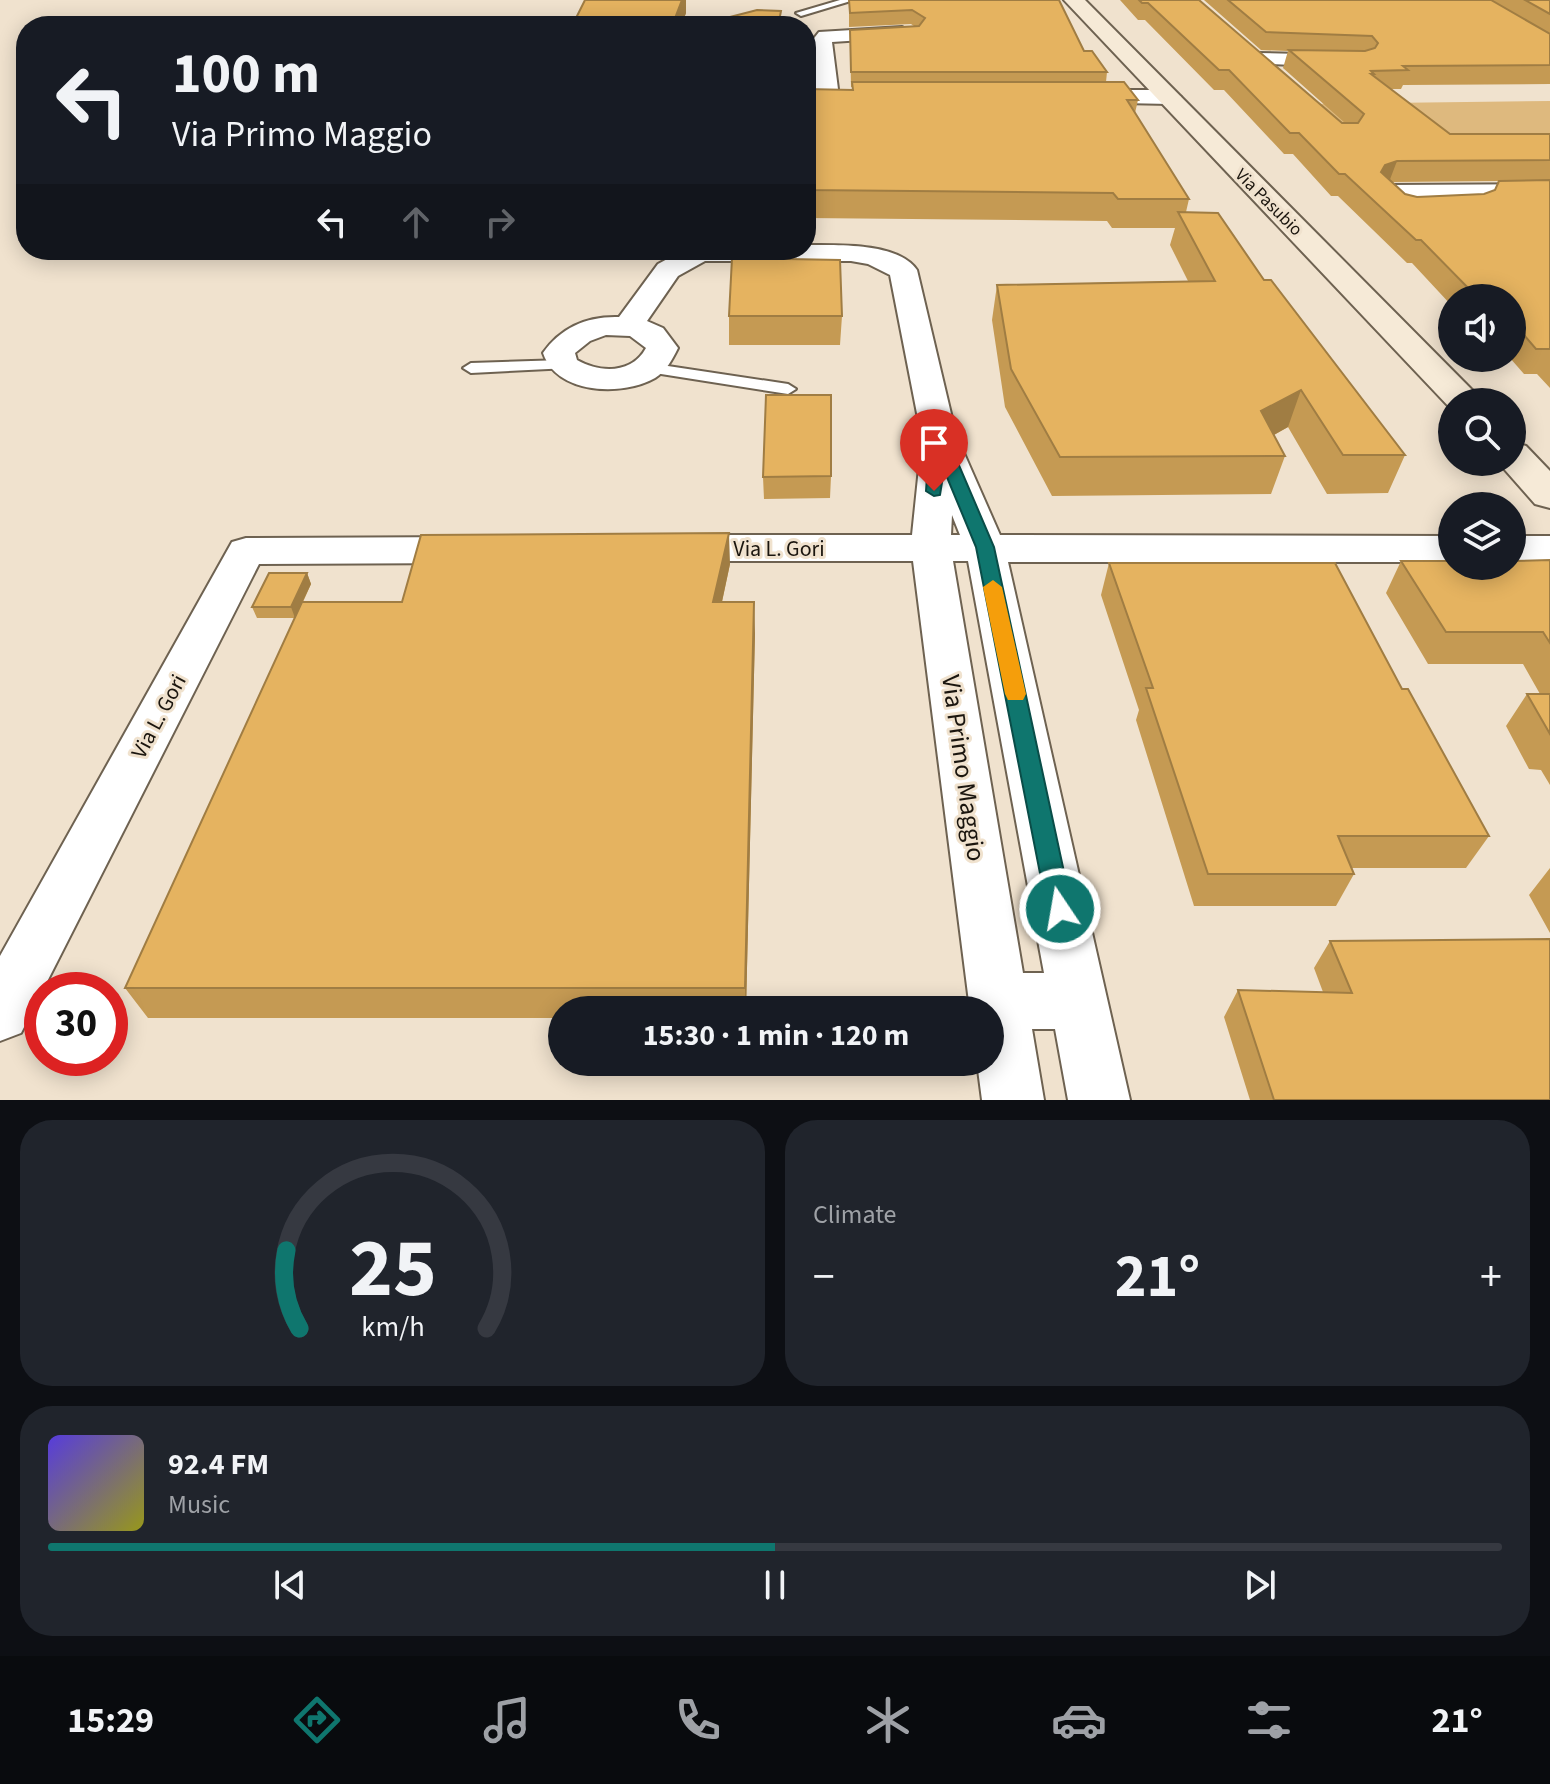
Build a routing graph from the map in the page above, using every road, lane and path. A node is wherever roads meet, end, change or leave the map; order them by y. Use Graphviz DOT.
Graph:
graph roads {
  1 [pos="850,0"];
  2 [pos="1074,0"];
  3 [pos="801,13"];
  4 [pos="911,33"];
  5 [pos="1359,61"];
  6 [pos="1277,77"];
  7 [pos="817,97"];
  8 [pos="855,97"];
  9 [pos="1059,97"];
  10 [pos="1170,97"];
  11 [pos="1473,192"];
  12 [pos="1550,192"];
  13 [pos="816,253"];
  14 [pos="687,260"];
  15 [pos="628,326"];
  16 [pos="563,365"];
  17 [pos="471,368"];
  18 [pos="648,368"];
  19 [pos="1451,388"];
  20 [pos="788,389"];
  21 [pos="938,435"];
  22 [pos="1526,469"];
  23 [pos="1550,495"];
  24 [pos="931,547"];
  25 [pos="985,547"];
  26 [pos="501,549"];
  27 [pos="644,549"];
  28 [pos="1438,549"];
  29 [pos="1526,549"];
  30 [pos="1550,549"];
  31 [pos="997,996"];
  32 [pos="1004,1000"];
  33 [pos="1079,1002"];
  34 [pos="0,1013"];
  35 [pos="1004,1040"];
  36 [pos="1013,1100"];
  37 [pos="1099,1100"];
  1 -- 3 [label="lane"];
  2 -- 10 [label="street, Via Pasubio"];
  4 -- 7 [label="street"];
  5 -- 6 [label="street"];
  7 -- 8 [label="street"];
  9 -- 10 [label="street"];
  10 -- 19 [label="street, Via Pasubio"];
  11 -- 12 [label="street"];
  13 -- 21 [label="street, Via Primo Maggio"];
  14 -- 15 [label="street, Via Primo Maggio"];
  15 -- 16 [label="street"];
  15 -- 18 [label="street"];
  16 -- 17 [label="lane"];
  16 -- 18 [label="street"];
  18 -- 20 [label="lane"];
  21 -- 24 [label="street, Via Primo Maggio"];
  21 -- 25 [label="street, Via Primo Maggio"];
  22 -- 23 [label="street"];
  24 -- 25 [label="street, Via L. Gori"];
  24 -- 27 [label="street, Via L. Gori"];
  24 -- 31 [label="street, Via Primo Maggio"];
  25 -- 28 [label="street, Via L. Gori"];
  25 -- 33 [label="street, Via Primo Maggio"];
  26 -- 34 [label="street, Via L. Gori"];
  29 -- 30 [label="street"];
  32 -- 33 [label="street"];
  33 -- 37 [label="street, Via Primo Maggio"];
  35 -- 36 [label="street, Via Primo Maggio"];
}
